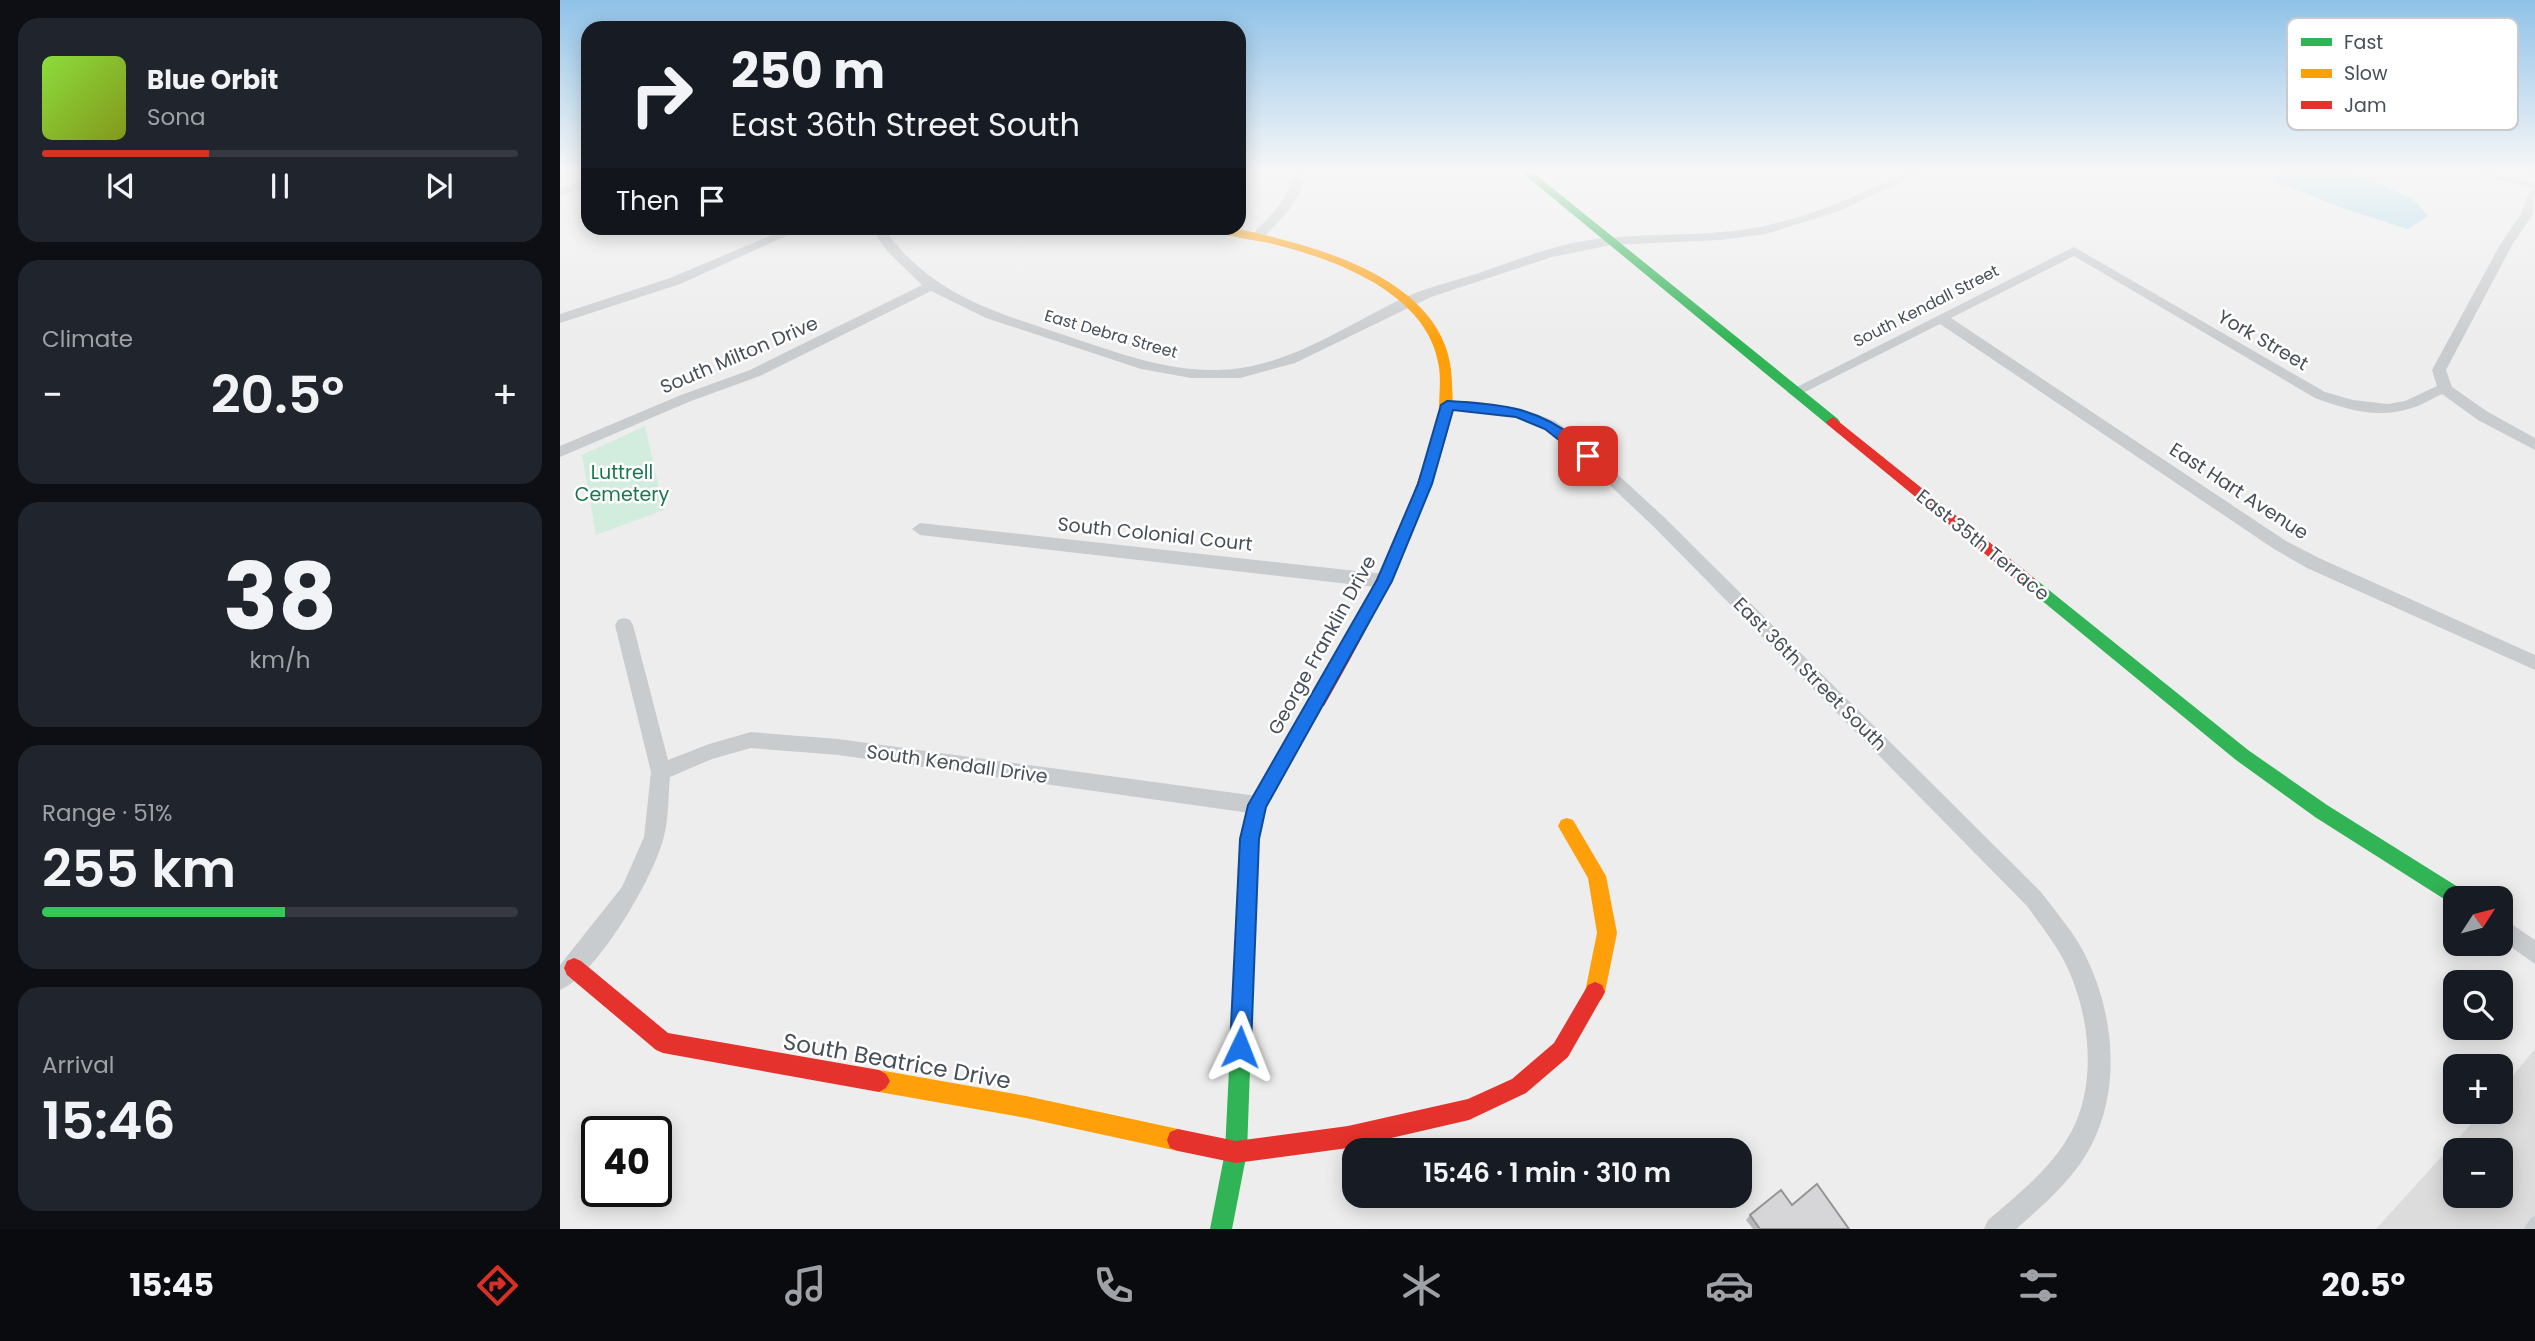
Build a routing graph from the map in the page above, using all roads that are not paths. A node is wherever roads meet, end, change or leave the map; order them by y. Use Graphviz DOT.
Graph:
graph roads {
  1 [pos="1265,227"];
  2 [pos="1594,227"];
  3 [pos="1780,227"];
  4 [pos="2518,227"];
  5 [pos="1246,234"];
  6 [pos="782,235"];
  7 [pos="881,235"];
  8 [pos="1258,236"];
  9 [pos="1612,242"];
  10 [pos="2074,251"];
  11 [pos="930,286"];
  12 [pos="1409,301"];
  13 [pos="1941,318"];
  14 [pos="560,319"];
  15 [pos="2445,389"];
  16 [pos="1794,392"];
  17 [pos="1447,405"];
  18 [pos="2535,445"];
  19 [pos="560,452"];
  20 [pos="920,529"];
  21 [pos="1384,581"];
  22 [pos="624,625"];
  23 [pos="2535,663"];
  24 [pos="661,772"];
  25 [pos="1257,805"];
  26 [pos="1567,826"];
  27 [pos="2443,888"];
  28 [pos="2513,936"];
  29 [pos="2535,953"];
  30 [pos="567,974"];
  31 [pos="1236,1152"];
  32 [pos="2535,1222"];
  33 [pos="1221,1229"];
  34 [pos="1997,1229"];
  35 [pos="2530,1229"];
  1 -- 8 [label="street"];
  2 -- 9 [label="street, East 35th Terrace"];
  3 -- 9 [label="street, East Debra Street"];
  4 -- 15 [label="street"];
  5 -- 8 [label="street, George Franklin Drive"];
  6 -- 14 [label="street"];
  7 -- 11 [label="street, East Debra Street"];
  8 -- 12 [label="street, George Franklin Drive"];
  9 -- 12 [label="street, East Debra Street"];
  9 -- 16 [label="street, East 35th Terrace"];
  10 -- 13 [label="street, South Kendall Street"];
  10 -- 15 [label="street, York Street"];
  11 -- 12 [label="street, East Debra Street"];
  11 -- 19 [label="street, South Milton Drive"];
  12 -- 17 [label="street, George Franklin Drive"];
  13 -- 16 [label="street, South Kendall Street"];
  13 -- 23 [label="street, East Hart Avenue"];
  15 -- 18 [label="street"];
  16 -- 27 [label="street, East 35th Terrace"];
  17 -- 21 [label="street, George Franklin Drive"];
  17 -- 34 [label="street, East 36th Street South"];
  20 -- 21 [label="street, South Colonial Court"];
  21 -- 25 [label="street, George Franklin Drive"];
  22 -- 24 [label="street"];
  24 -- 25 [label="street, South Kendall Drive"];
  24 -- 30 [label="street"];
  25 -- 31 [label="street, George Franklin Drive"];
  26 -- 31 [label="street, South Beatrice Drive"];
  28 -- 29 [label="street"];
  30 -- 31 [label="street, South Beatrice Drive"];
  31 -- 33 [label="street, George Franklin Drive"];
  32 -- 35 [label="lane"];
}
